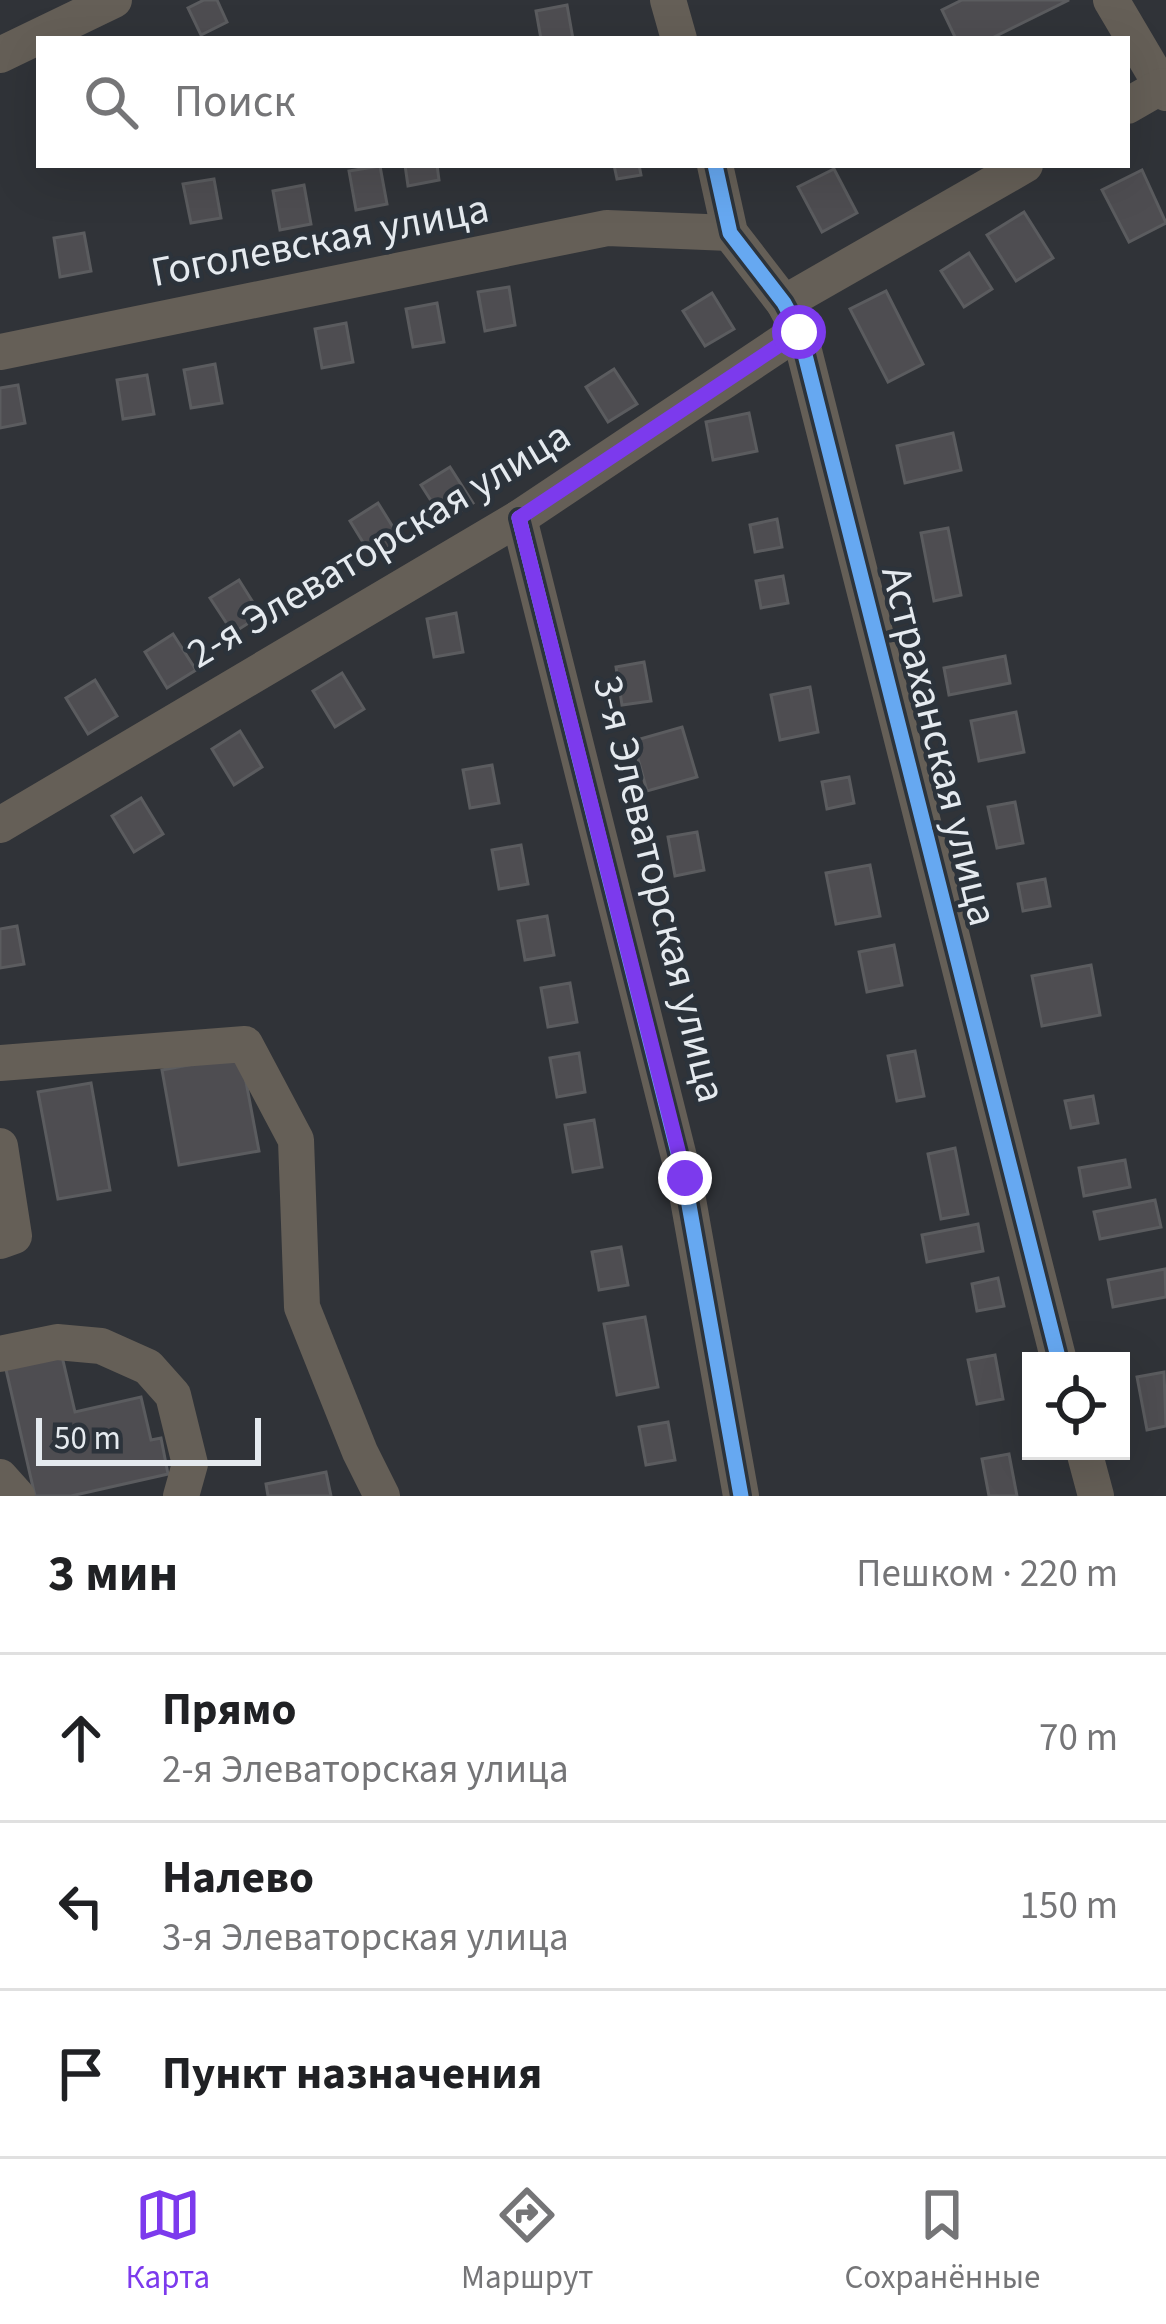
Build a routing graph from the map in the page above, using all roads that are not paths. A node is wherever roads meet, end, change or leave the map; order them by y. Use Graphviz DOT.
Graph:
graph roads {
  1 [pos="114,0"];
  2 [pos="668,0"];
  3 [pos="1111,0"];
  4 [pos="39,36"];
  5 [pos="678,36"];
  6 [pos="36,38"];
  7 [pos="0,55"];
  8 [pos="1164,90"];
  9 [pos="1130,105"];
  10 [pos="716,168"];
  11 [pos="1019,168"];
  12 [pos="730,233"];
  13 [pos="792,317"];
  14 [pos="0,352"];
  15 [pos="519,518"];
  16 [pos="0,825"];
  17 [pos="0,1063"];
  18 [pos="0,1146"];
  19 [pos="0,1241"];
  20 [pos="1057,1352"];
  21 [pos="0,1354"];
  22 [pos="1086,1460"];
  23 [pos="0,1477"];
  24 [pos="17,1496"];
  25 [pos="181,1496"];
  26 [pos="382,1496"];
  27 [pos="741,1496"];
  28 [pos="1096,1496"];
  1 -- 4 [label="street"];
  2 -- 5 [label="street"];
  3 -- 8 [label="street"];
  6 -- 7 [label="street"];
  8 -- 9 [label="street"];
  10 -- 12 [label="street, Астраханская улица"];
  11 -- 13 [label="street, 2-я Элеваторская улица"];
  12 -- 13 [label="street, Астраханская улица"];
  12 -- 14 [label="street, Гоголевская улица"];
  13 -- 15 [label="street, 2-я Элеваторская улица"];
  13 -- 20 [label="street, Астраханская улица"];
  15 -- 16 [label="street, 2-я Элеваторская улица"];
  15 -- 27 [label="street, 3-я Элеваторская улица"];
  17 -- 26 [label="street"];
  18 -- 19 [label="street"];
  21 -- 25 [label="street"];
  22 -- 28 [label="street"];
  23 -- 24 [label="street"];
}
